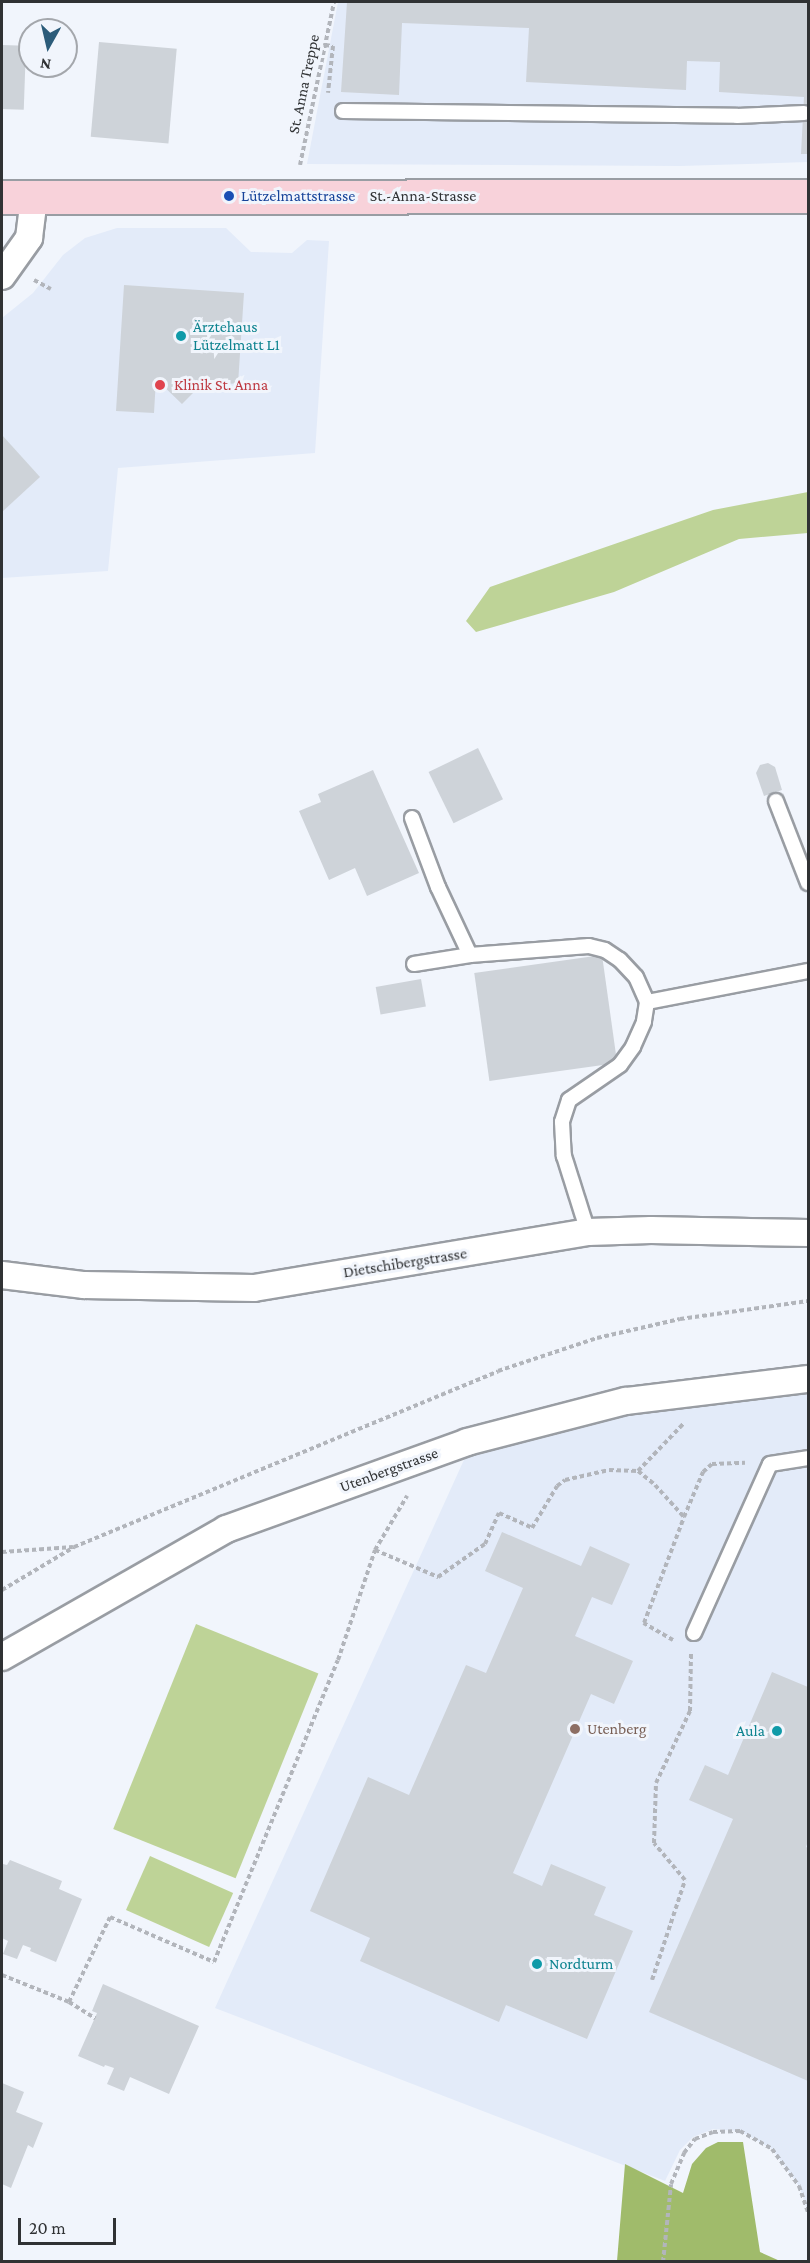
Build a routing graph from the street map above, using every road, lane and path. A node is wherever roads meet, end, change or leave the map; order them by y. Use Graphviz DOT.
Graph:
graph roads {
  1 [pos="334,2"];
  2 [pos="325,45"];
  3 [pos="343,111"];
  4 [pos="804,113"];
  5 [pos="298,172"];
  6 [pos="808,196"];
  7 [pos="2,197"];
  8 [pos="34,198"];
  9 [pos="2,276"];
  10 [pos="776,801"];
  11 [pos="412,818"];
  12 [pos="808,883"];
  13 [pos="470,955"];
  14 [pos="414,964"];
  15 [pos="808,971"];
  16 [pos="646,1002"];
  17 [pos="588,1232"];
  18 [pos="808,1233"];
  19 [pos="2,1275"];
  20 [pos="808,1300"];
  21 [pos="808,1379"];
  22 [pos="689,1393"];
  23 [pos="432,1454"];
  24 [pos="808,1458"];
  25 [pos="770,1464"];
  26 [pos="638,1471"];
  27 [pos="684,1517"];
  28 [pos="74,1547"];
  29 [pos="375,1550"];
  30 [pos="2,1552"];
  31 [pos="2,1590"];
  32 [pos="694,1633"];
  33 [pos="691,1650"];
  34 [pos="2,1657"];
  35 [pos="2,1975"];
  36 [pos="652,1980"];
  37 [pos="69,2002"];
  38 [pos="95,2018"];
  39 [pos="808,2212"];
  40 [pos="663,2262"];
  1 -- 2 [label="path, St. Anna Treppe"];
  2 -- 3 [label="path"];
  2 -- 5 [label="path, St. Anna Treppe"];
  3 -- 4 [label="lane"];
  6 -- 8 [label="main road, St.-Anna-Strasse"];
  7 -- 8 [label="main road, St.-Anna-Strasse"];
  8 -- 9 [label="street"];
  10 -- 12 [label="lane"];
  11 -- 13 [label="lane"];
  13 -- 14 [label="lane"];
  13 -- 16 [label="lane"];
  15 -- 16 [label="lane"];
  16 -- 17 [label="lane"];
  17 -- 18 [label="street, Dietschibergstrasse"];
  17 -- 19 [label="street, Dietschibergstrasse"];
  20 -- 28 [label="path"];
  21 -- 22 [label="street, Utenbergstrasse"];
  22 -- 23 [label="street, Utenbergstrasse"];
  22 -- 26 [label="path"];
  23 -- 29 [label="path"];
  23 -- 34 [label="street, Utenbergstrasse"];
  24 -- 25 [label="lane"];
  25 -- 27 [label="path"];
  25 -- 32 [label="lane"];
  26 -- 27 [label="path"];
  26 -- 29 [label="path"];
  27 -- 33 [label="path"];
  28 -- 30 [label="path"];
  28 -- 31 [label="path"];
  29 -- 37 [label="path"];
  32 -- 33 [label="path"];
  33 -- 36 [label="path"];
  35 -- 37 [label="path"];
  37 -- 38 [label="path"];
  39 -- 40 [label="path"];
}
